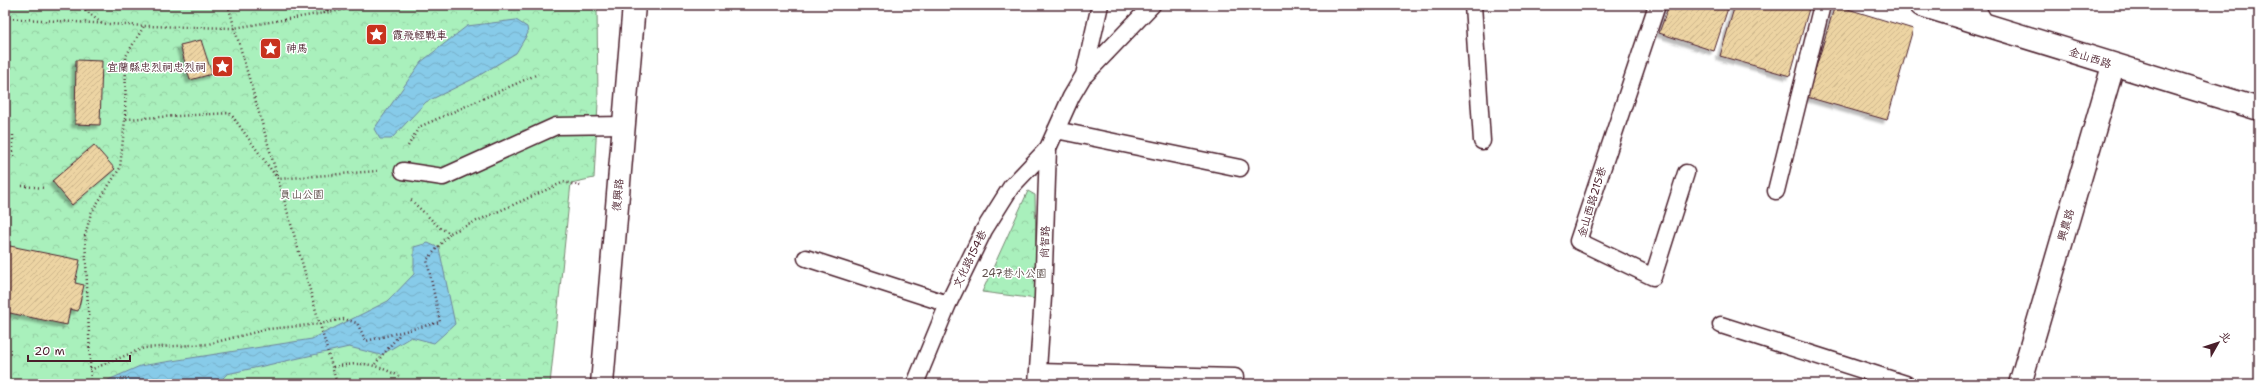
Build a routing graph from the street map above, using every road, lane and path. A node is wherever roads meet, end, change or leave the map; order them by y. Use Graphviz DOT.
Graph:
graph roads {
  1 [pos="79,5"];
  2 [pos="228,5"];
  3 [pos="333,5"];
  4 [pos="372,5"];
  5 [pos="634,5"];
  6 [pos="1100,5"];
  7 [pos="1152,5"];
  8 [pos="1473,5"];
  9 [pos="1657,5"];
  10 [pos="1822,5"];
  11 [pos="1921,5"];
  12 [pos="323,13"];
  13 [pos="1980,14"];
  14 [pos="5,18"];
  15 [pos="102,24"];
  16 [pos="144,26"];
  17 [pos="234,28"];
  18 [pos="2113,66"];
  19 [pos="1084,75"];
  20 [pos="2259,109"];
  21 [pos="125,119"];
  22 [pos="624,125"];
  23 [pos="1056,130"];
  24 [pos="13,132"];
  25 [pos="1482,141"];
  26 [pos="1048,148"];
  27 [pos="13,156"];
  28 [pos="1240,168"];
  29 [pos="403,171"];
  30 [pos="1686,173"];
  31 [pos="278,180"];
  32 [pos="22,186"];
  33 [pos="45,188"];
  34 [pos="1776,191"];
  35 [pos="450,233"];
  36 [pos="806,258"];
  37 [pos="948,304"];
  38 [pos="320,324"];
  39 [pos="1721,325"];
  40 [pos="400,333"];
  41 [pos="375,364"];
  42 [pos="333,367"];
  43 [pos="90,370"];
  44 [pos="398,376"];
  45 [pos="1235,377"];
  46 [pos="1037,378"];
  47 [pos="91,384"];
  48 [pos="337,384"];
  49 [pos="602,384"];
  50 [pos="914,384"];
  51 [pos="1906,384"];
  52 [pos="2020,384"];
  1 -- 15 [label="path"];
  2 -- 17 [label="path"];
  3 -- 12 [label="path"];
  4 -- 12 [label="path"];
  5 -- 22 [label="street, 復興路"];
  6 -- 19 [label="lane"];
  7 -- 19 [label="lane"];
  8 -- 25 [label="lane"];
  9 -- 30 [label="lane, 金山西路215巷"];
  10 -- 34 [label="lane"];
  11 -- 13 [label="street, 金山西路"];
  12 -- 17 [label="path"];
  13 -- 18 [label="street, 金山西路"];
  14 -- 15 [label="path"];
  15 -- 16 [label="path"];
  16 -- 17 [label="path"];
  16 -- 21 [label="path"];
  17 -- 31 [label="path"];
  18 -- 20 [label="street, 金山西路"];
  18 -- 52 [label="street, 興農路"];
  19 -- 23 [label="lane"];
  21 -- 31 [label="path"];
  21 -- 43 [label="path"];
  22 -- 29 [label="lane"];
  22 -- 49 [label="street, 復興路"];
  23 -- 26 [label="lane"];
  23 -- 28 [label="lane"];
  24 -- 27 [label="path"];
  26 -- 37 [label="lane, 文化路154巷"];
  26 -- 46 [label="lane, 尚智路"];
  29 -- 31 [label="path"];
  31 -- 38 [label="path"];
  32 -- 33 [label="path"];
  35 -- 40 [label="path"];
  36 -- 37 [label="lane"];
  37 -- 50 [label="lane, 文化路154巷"];
  38 -- 40 [label="path"];
  38 -- 42 [label="path"];
  38 -- 43 [label="path"];
  39 -- 51 [label="lane"];
  40 -- 41 [label="path"];
  41 -- 42 [label="path"];
  41 -- 44 [label="path"];
  42 -- 48 [label="path"];
  43 -- 47 [label="path"];
  45 -- 46 [label="lane"];
}
